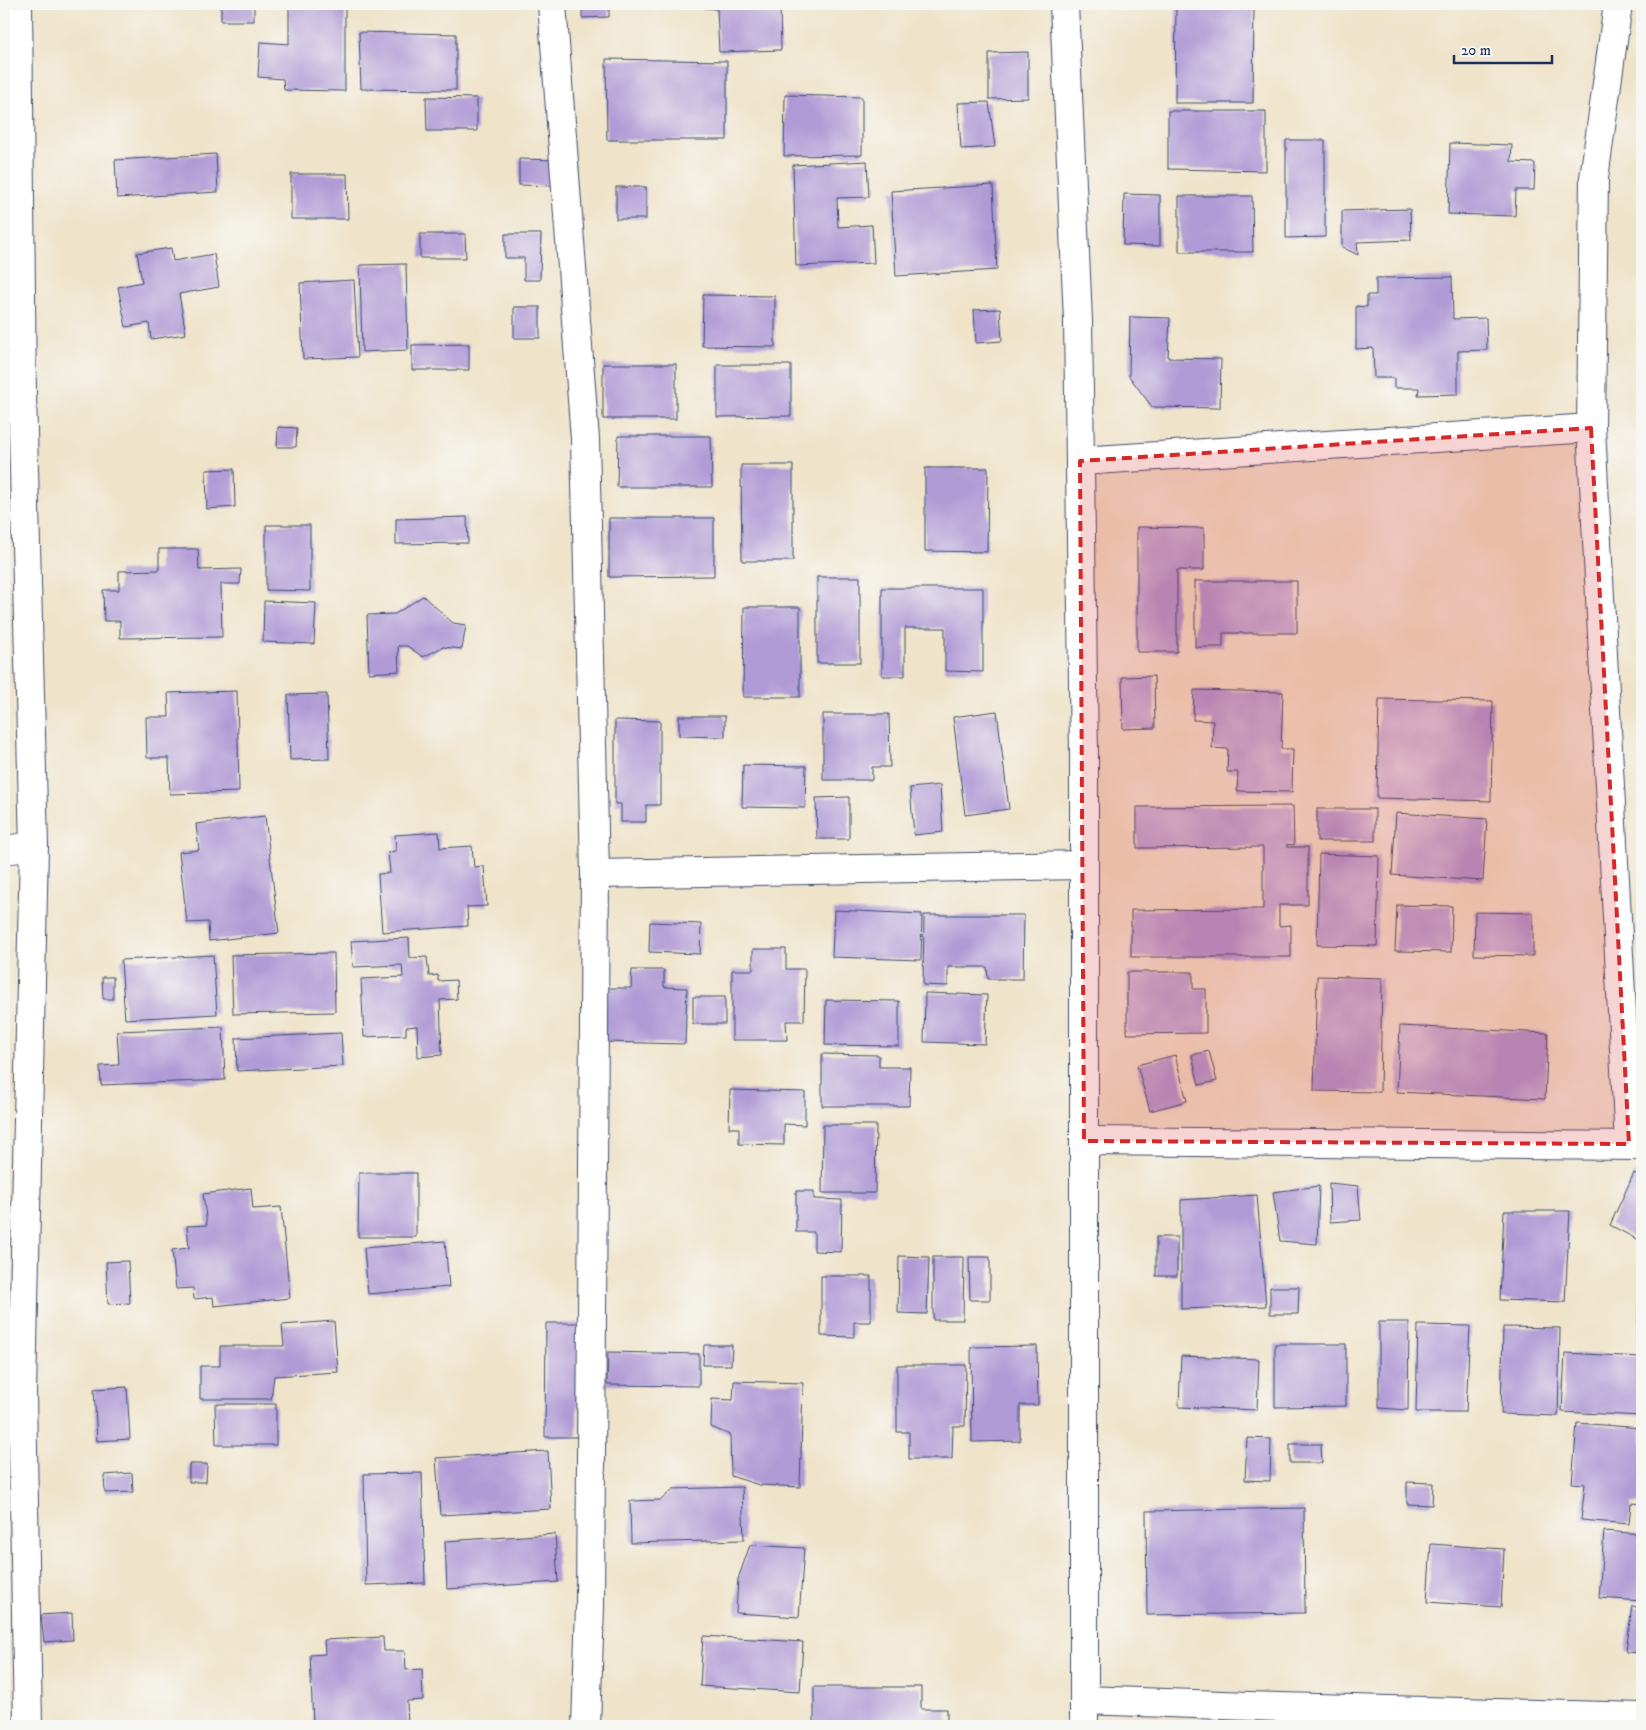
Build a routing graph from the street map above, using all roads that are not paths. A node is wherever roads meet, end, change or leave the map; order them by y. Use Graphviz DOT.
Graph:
graph roads {
  1 [pos="18,4"];
  2 [pos="552,4"];
  3 [pos="1064,4"];
  4 [pos="1618,4"];
  5 [pos="13,395"];
  6 [pos="1591,428"];
  7 [pos="1080,461"];
  8 [pos="34,846"];
  9 [pos="4,850"];
  10 [pos="1084,865"];
  11 [pos="596,874"];
  12 [pos="1084,1141"];
  13 [pos="1636,1145"];
  14 [pos="1084,1713"];
  15 [pos="1632,1720"];
  16 [pos="28,1726"];
  17 [pos="586,1726"];
  1 -- 5 [label="street"];
  2 -- 11 [label="street"];
  3 -- 7 [label="street"];
  4 -- 6 [label="street"];
  5 -- 8 [label="street"];
  6 -- 7 [label="street"];
  6 -- 13 [label="street"];
  7 -- 10 [label="street"];
  8 -- 9 [label="street"];
  8 -- 16 [label="street"];
  10 -- 11 [label="street"];
  10 -- 12 [label="street"];
  11 -- 17 [label="street"];
  12 -- 13 [label="street"];
  12 -- 14 [label="street"];
  14 -- 15 [label="street"];
}
